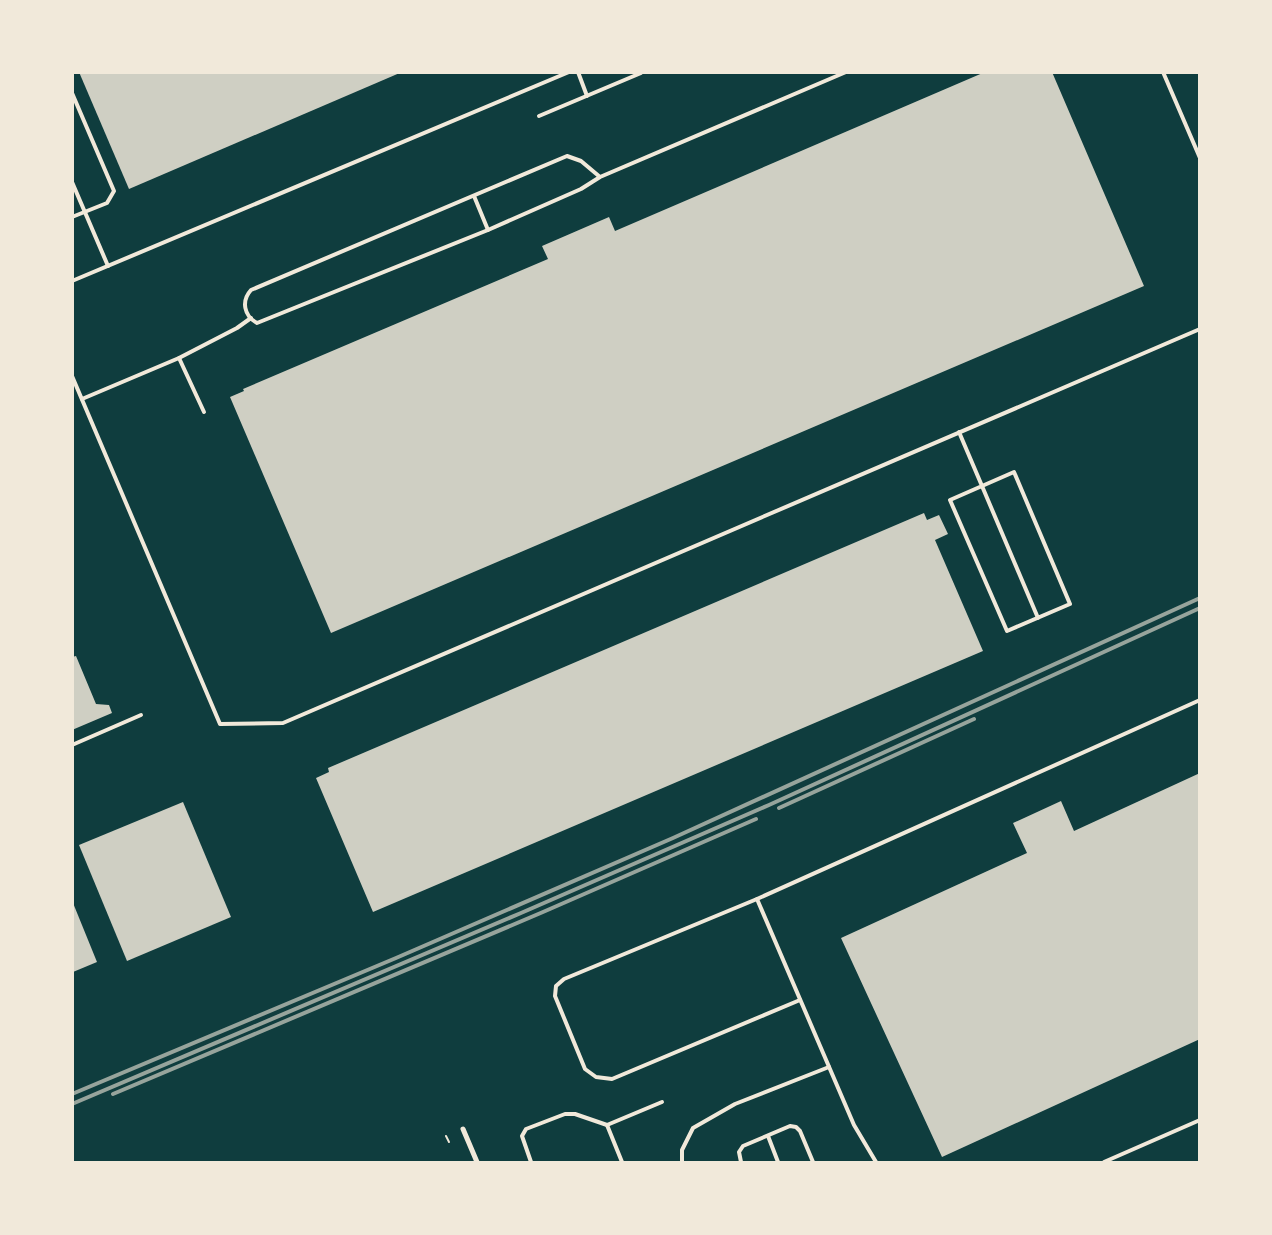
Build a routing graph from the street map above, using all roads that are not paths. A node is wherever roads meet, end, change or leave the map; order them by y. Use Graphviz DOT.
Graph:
graph roads {
  1 [pos="569,72"];
  2 [pos="578,72"];
  3 [pos="846,72"];
  4 [pos="1163,72"];
  5 [pos="641,73"];
  6 [pos="72,93"];
  7 [pos="587,96"];
  8 [pos="539,116"];
  9 [pos="1200,158"];
  10 [pos="600,177"];
  11 [pos="72,182"];
  12 [pos="474,196"];
  13 [pos="85,212"];
  14 [pos="72,217"];
  15 [pos="488,230"];
  16 [pos="108,266"];
  17 [pos="72,281"];
  18 [pos="251,318"];
  19 [pos="1200,329"];
  20 [pos="179,358"];
  21 [pos="72,376"];
  22 [pos="82,399"];
  23 [pos="204,412"];
  24 [pos="959,432"];
  25 [pos="982,486"];
  26 [pos="1038,618"];
  27 [pos="1200,700"];
  28 [pos="141,715"];
  29 [pos="72,745"];
  30 [pos="757,898"];
  31 [pos="800,1000"];
  32 [pos="829,1067"];
  33 [pos="662,1102"];
  34 [pos="1200,1120"];
  35 [pos="607,1125"];
  36 [pos="463,1129"];
  37 [pos="768,1136"];
  38 [pos="477,1162"];
  39 [pos="531,1162"];
  40 [pos="622,1162"];
  41 [pos="682,1162"];
  42 [pos="741,1162"];
  43 [pos="778,1162"];
  44 [pos="813,1162"];
  45 [pos="876,1162"];
  46 [pos="1104,1162"];
  1 -- 16 [label="lane"];
  2 -- 7 [label="lane"];
  3 -- 10 [label="lane"];
  4 -- 9 [label="lane"];
  5 -- 7 [label="lane"];
  6 -- 13 [label="lane"];
  7 -- 8 [label="lane"];
  10 -- 12 [label="lane"];
  10 -- 15 [label="lane"];
  11 -- 13 [label="lane"];
  12 -- 15 [label="lane"];
  12 -- 18 [label="lane"];
  13 -- 14 [label="lane"];
  13 -- 16 [label="lane"];
  15 -- 18 [label="lane"];
  16 -- 17 [label="lane"];
  18 -- 20 [label="lane"];
  19 -- 24 [label="lane"];
  20 -- 22 [label="lane"];
  20 -- 23 [label="lane"];
  21 -- 22 [label="lane"];
  22 -- 24 [label="lane"];
  24 -- 25 [label="lane"];
  25 -- 26 [label="lane"];
  25 -- 26 [label="lane"];
  25 -- 26 [label="lane"];
  27 -- 30 [label="lane"];
  28 -- 29 [label="lane"];
  30 -- 31 [label="lane"];
  30 -- 31 [label="lane"];
  31 -- 32 [label="lane"];
  32 -- 41 [label="lane"];
  32 -- 45 [label="lane"];
  33 -- 35 [label="lane"];
  34 -- 46 [label="lane"];
  35 -- 39 [label="lane"];
  35 -- 40 [label="lane"];
  36 -- 38 [label="street"];
  37 -- 42 [label="lane"];
  37 -- 43 [label="lane"];
  37 -- 44 [label="lane"];
}
